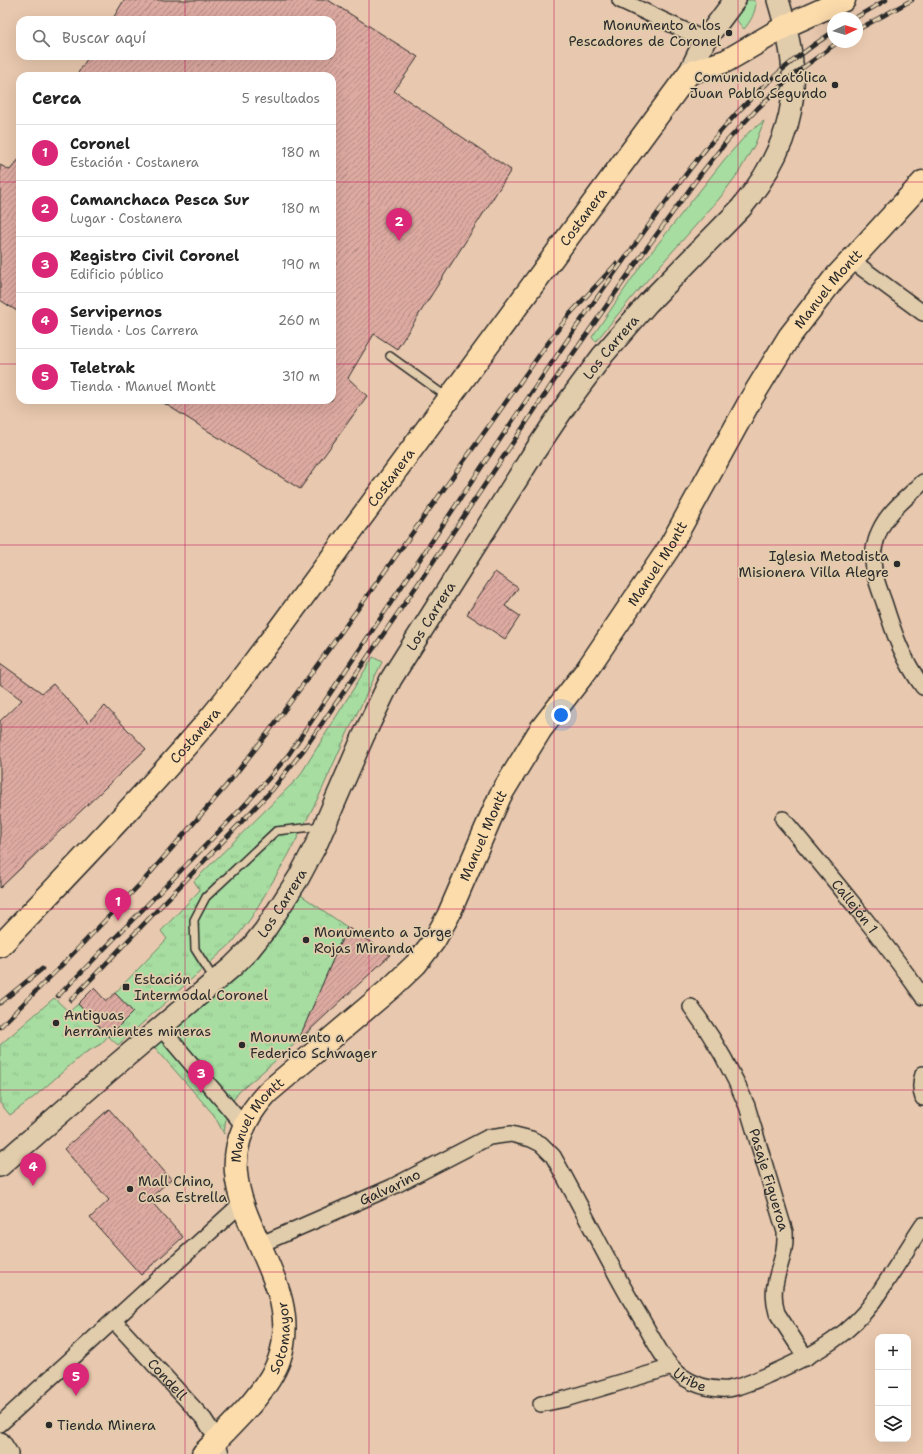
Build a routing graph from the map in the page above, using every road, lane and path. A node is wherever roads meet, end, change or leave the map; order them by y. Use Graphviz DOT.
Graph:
graph roads {
  1 [pos="620,0"];
  2 [pos="735,0"];
  3 [pos="778,0"];
  4 [pos="844,0"];
  5 [pos="786,26"];
  6 [pos="705,40"];
  7 [pos="689,73"];
  8 [pos="923,182"];
  9 [pos="851,260"];
  10 [pos="923,313"];
  11 [pos="390,356"];
  12 [pos="449,399"];
  13 [pos="923,482"];
  14 [pos="923,687"];
  15 [pos="783,819"];
  16 [pos="324,826"];
  17 [pos="0,946"];
  18 [pos="216,981"];
  19 [pos="923,997"];
  20 [pos="691,1007"];
  21 [pos="161,1028"];
  22 [pos="923,1074"];
  23 [pos="923,1098"];
  24 [pos="244,1126"];
  25 [pos="521,1136"];
  26 [pos="0,1166"];
  27 [pos="242,1203"];
  28 [pos="923,1226"];
  29 [pos="259,1245"];
  30 [pos="114,1322"];
  31 [pos="806,1358"];
  32 [pos="672,1367"];
  33 [pos="541,1404"];
  34 [pos="0,1424"];
  35 [pos="0,1443"];
  36 [pos="214,1449"];
  37 [pos="7,1454"];
  1 -- 6 [label="street"];
  2 -- 6 [label="main road"];
  3 -- 5 [label="main road, Los Carrera"];
  4 -- 5 [label="main road"];
  5 -- 7 [label="main road"];
  5 -- 16 [label="main road, Los Carrera"];
  6 -- 7 [label="main road"];
  7 -- 12 [label="main road, Costanera"];
  8 -- 9 [label="main road, Manuel Montt"];
  9 -- 10 [label="street"];
  9 -- 24 [label="main road, Manuel Montt"];
  11 -- 12 [label="lane"];
  12 -- 17 [label="main road, Costanera"];
  13 -- 14 [label="street"];
  15 -- 19 [label="street, Callejón 1"];
  16 -- 18 [label="main road, Los Carrera"];
  16 -- 18 [label="lane"];
  18 -- 21 [label="main road, Los Carrera"];
  20 -- 31 [label="street, Pasaje Figueroa"];
  21 -- 24 [label="street"];
  21 -- 26 [label="main road, Los Carrera"];
  22 -- 23 [label="street"];
  24 -- 27 [label="main road, Manuel Montt"];
  25 -- 29 [label="street, Galvarino"];
  25 -- 32 [label="street, Uribe"];
  27 -- 29 [label="main road, Sotomayor"];
  27 -- 30 [label="street"];
  28 -- 31 [label="street, Uribe"];
  29 -- 36 [label="main road, Sotomayor"];
  30 -- 34 [label="street"];
  30 -- 36 [label="street, Condell"];
  31 -- 32 [label="street, Uribe"];
  32 -- 33 [label="street"];
  35 -- 37 [label="main road"];
}
